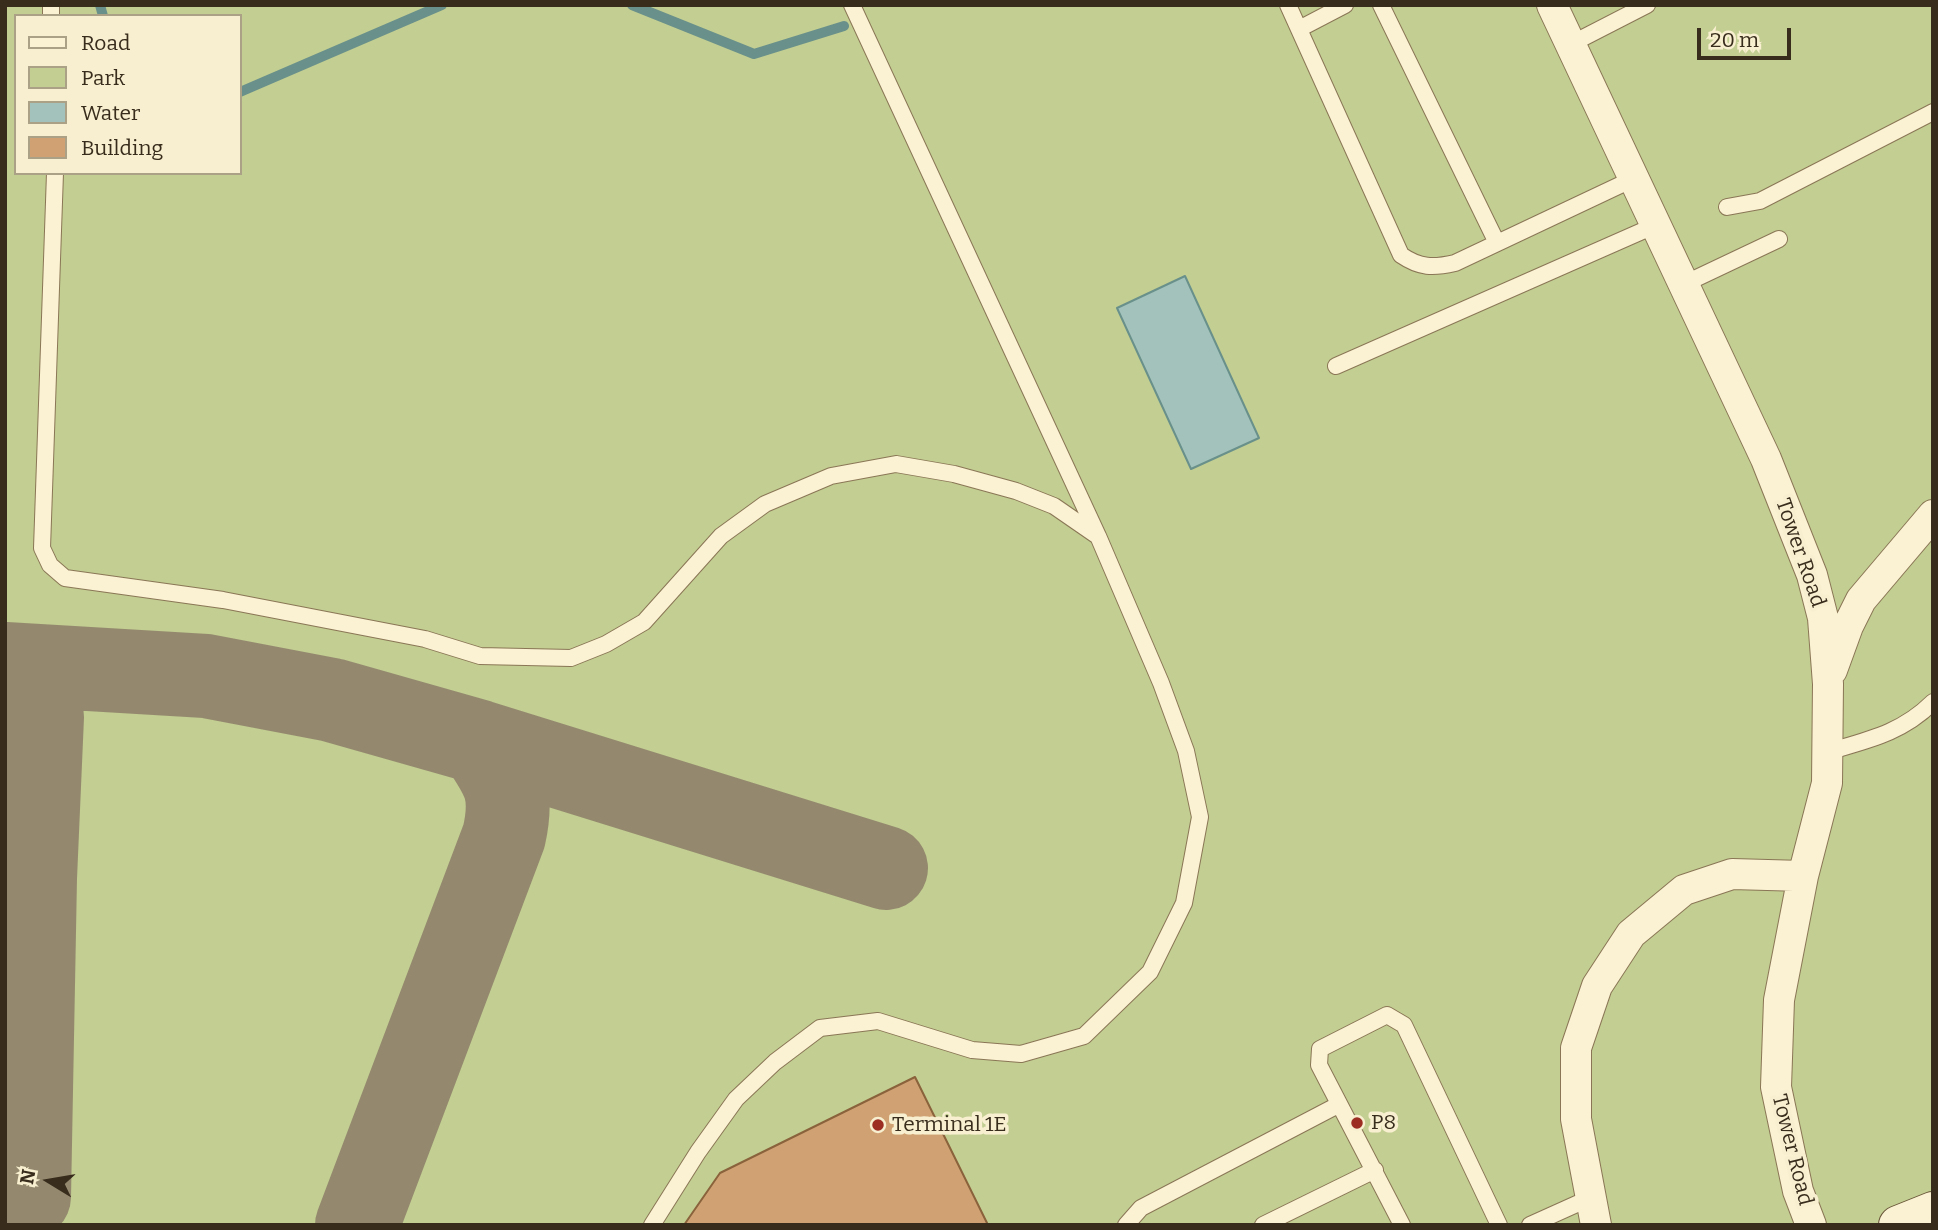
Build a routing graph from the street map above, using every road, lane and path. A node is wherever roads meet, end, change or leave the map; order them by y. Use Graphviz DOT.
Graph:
graph roads {
  1 [pos="852,5"];
  2 [pos="1288,5"];
  3 [pos="1345,5"];
  4 [pos="1381,5"];
  5 [pos="1552,5"];
  6 [pos="1647,5"];
  7 [pos="1299,29"];
  8 [pos="1571,44"];
  9 [pos="1933,112"];
  10 [pos="55,175"];
  11 [pos="1635,178"];
  12 [pos="1727,207"];
  13 [pos="1656,225"];
  14 [pos="1779,239"];
  15 [pos="1497,243"];
  16 [pos="1684,284"];
  17 [pos="1336,366"];
  18 [pos="1933,515"];
  19 [pos="1098,536"];
  20 [pos="1828,684"];
  21 [pos="1933,702"];
  22 [pos="1827,752"];
  23 [pos="1802,876"];
  24 [pos="1338,1105"];
  25 [pos="1375,1170"];
  26 [pos="1593,1212"];
  27 [pos="652,1225"];
  28 [pos="1126,1225"];
  29 [pos="1263,1225"];
  30 [pos="1402,1225"];
  31 [pos="1499,1225"];
  32 [pos="1530,1225"];
  33 [pos="1608,1225"];
  34 [pos="1811,1225"];
  1 -- 19 [label="lane"];
  2 -- 7 [label="lane"];
  3 -- 7 [label="lane"];
  4 -- 15 [label="lane"];
  5 -- 8 [label="street, Tower Road"];
  6 -- 8 [label="lane"];
  7 -- 15 [label="lane"];
  8 -- 11 [label="street, Tower Road"];
  9 -- 12 [label="lane"];
  10 -- 19 [label="lane"];
  11 -- 13 [label="street, Tower Road"];
  11 -- 15 [label="lane"];
  13 -- 16 [label="street, Tower Road"];
  13 -- 17 [label="lane"];
  14 -- 16 [label="lane"];
  16 -- 20 [label="street, Tower Road"];
  18 -- 20 [label="street"];
  19 -- 27 [label="lane"];
  20 -- 22 [label="street, Tower Road"];
  21 -- 22 [label="lane"];
  22 -- 23 [label="street, Tower Road"];
  23 -- 26 [label="street"];
  23 -- 34 [label="street, Tower Road"];
  24 -- 25 [label="lane"];
  24 -- 28 [label="lane"];
  24 -- 31 [label="lane"];
  25 -- 29 [label="lane"];
  25 -- 30 [label="lane"];
  26 -- 32 [label="lane"];
  26 -- 33 [label="street"];
}
